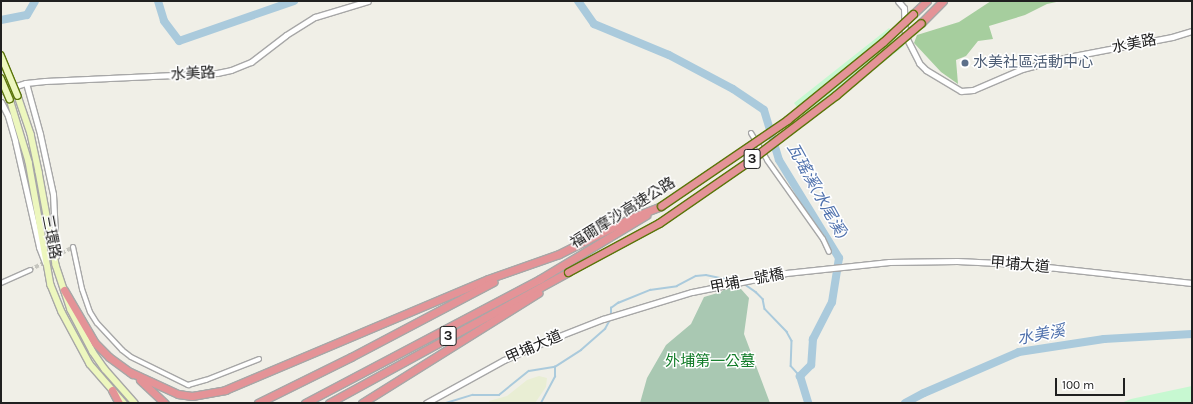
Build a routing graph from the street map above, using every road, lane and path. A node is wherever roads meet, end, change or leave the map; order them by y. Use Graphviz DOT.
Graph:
graph roads {
  1 [pos="368,1"];
  2 [pos="898,1"];
  3 [pos="927,1"];
  4 [pos="943,1"];
  5 [pos="1192,31"];
  6 [pos="1,55"];
  7 [pos="1,78"];
  8 [pos="26,83"];
  9 [pos="1,91"];
  10 [pos="1,102"];
  11 [pos="751,133"];
  12 [pos="661,206"];
  13 [pos="73,247"];
  14 [pos="829,252"];
  15 [pos="56,264"];
  16 [pos="847,266"];
  17 [pos="47,268"];
  18 [pos="519,268"];
  19 [pos="30,270"];
  20 [pos="568,272"];
  21 [pos="1,283"];
  22 [pos="1192,283"];
  23 [pos="64,290"];
  24 [pos="648,304"];
  25 [pos="259,359"];
  26 [pos="130,372"];
  27 [pos="112,390"];
  28 [pos="119,403"];
  29 [pos="124,403"];
  30 [pos="134,403"];
  31 [pos="166,403"];
  32 [pos="258,403"];
  33 [pos="305,403"];
  34 [pos="329,403"];
  35 [pos="362,403"];
  36 [pos="426,403"];
  1 -- 8 [label="street, 水美路"];
  2 -- 5 [label="street, 水美路"];
  3 -- 12 [label="highway, 福爾摩沙高速公路 / 3, bridge"];
  4 -- 20 [label="highway, 福爾摩沙高速公路 / 3, bridge"];
  6 -- 15 [label="main road, 三環路, bridge"];
  7 -- 17 [label="main road, 三環路, bridge"];
  8 -- 9 [label="street, 水美路"];
  8 -- 15 [label="street"];
  10 -- 17 [label="street"];
  11 -- 14 [label="street"];
  12 -- 18 [label="highway"];
  12 -- 33 [label="highway, 福爾摩沙高速公路 / 3"];
  13 -- 25 [label="street"];
  15 -- 23 [label="main road, 三環路"];
  16 -- 22 [label="street, 甲埔大道"];
  16 -- 24 [label="street, 甲埔一號橋"];
  17 -- 27 [label="main road, 三環路"];
  18 -- 26 [label="highway"];
  18 -- 32 [label="highway"];
  19 -- 21 [label="street"];
  20 -- 34 [label="highway, 福爾摩沙高速公路 / 3"];
  20 -- 35 [label="highway"];
  23 -- 26 [label="highway"];
  23 -- 30 [label="main road, 三環路"];
  24 -- 36 [label="street, 甲埔大道"];
  26 -- 31 [label="highway"];
  27 -- 28 [label="highway"];
  27 -- 29 [label="main road, 三環路"];
}
